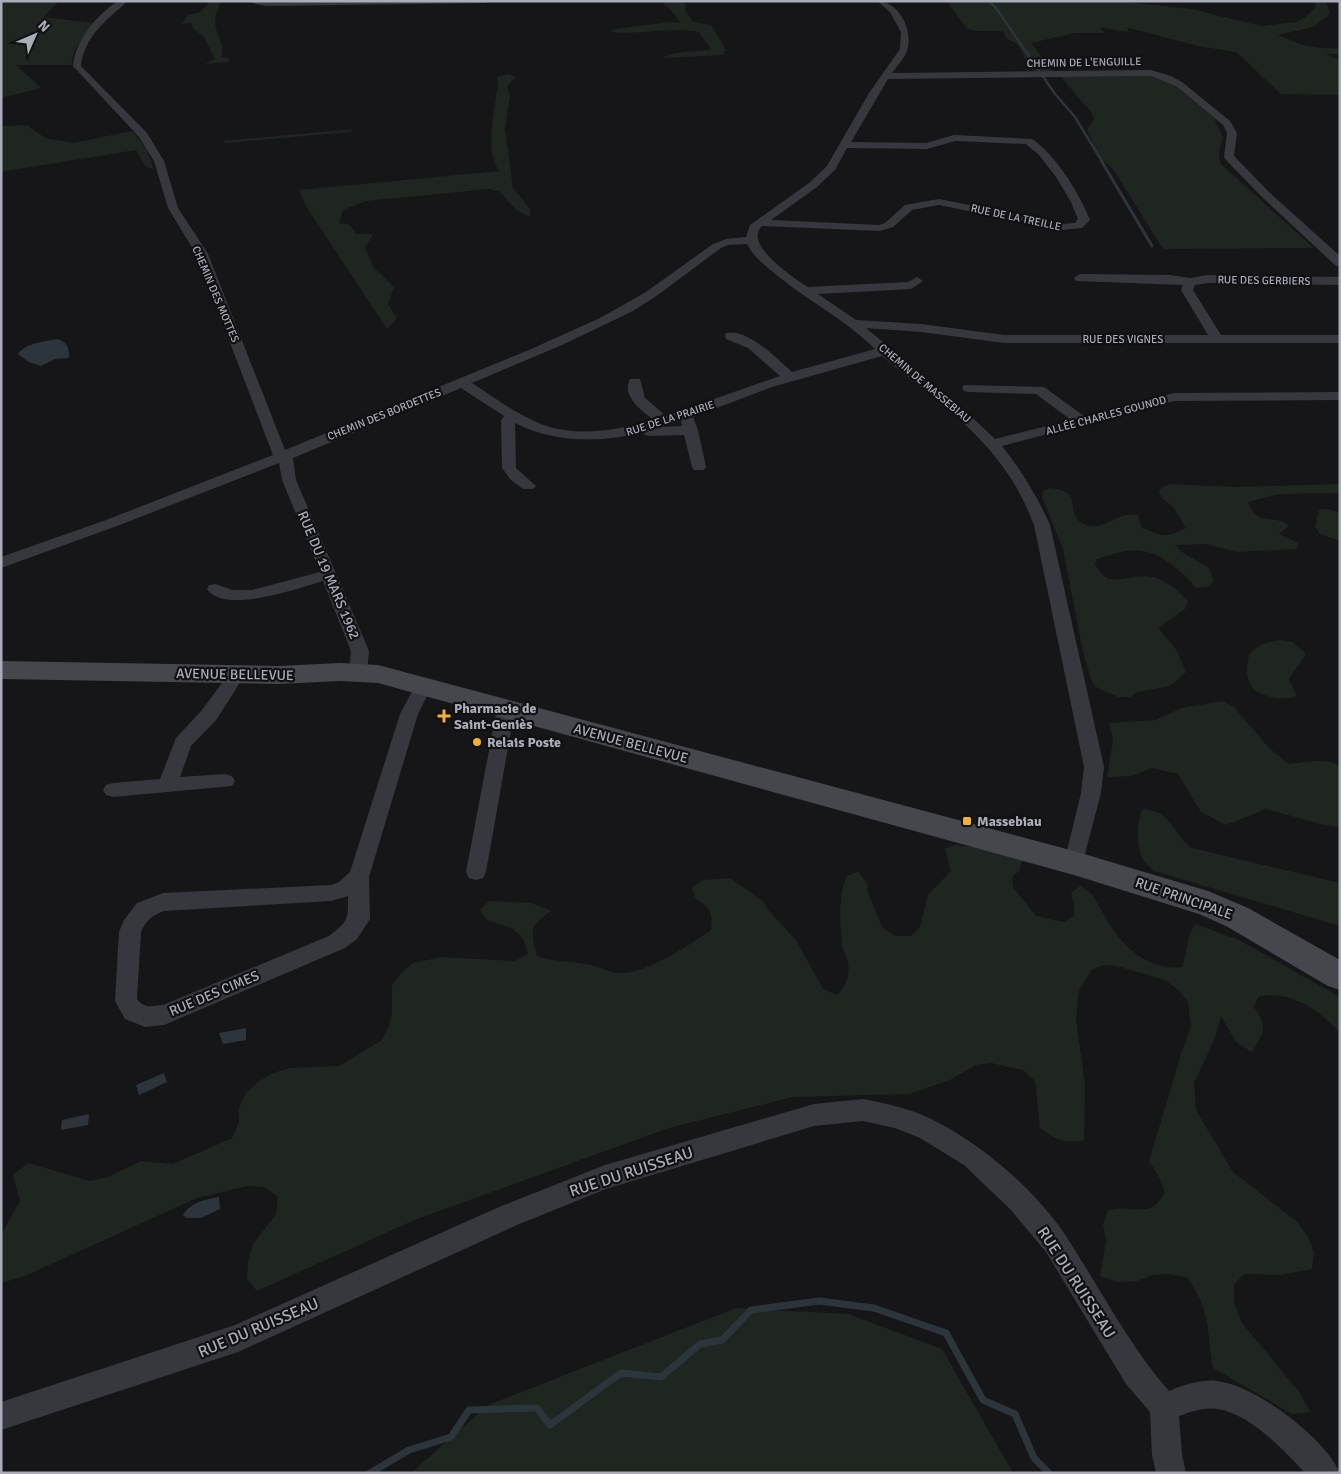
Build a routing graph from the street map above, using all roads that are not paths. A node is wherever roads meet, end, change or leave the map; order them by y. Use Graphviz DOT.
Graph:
graph roads {
  1 [pos="124,1"];
  2 [pos="247,1"];
  3 [pos="486,1"];
  4 [pos="881,1"];
  5 [pos="887,76"];
  6 [pos="843,145"];
  7 [pos="759,223"];
  8 [pos="752,240"];
  9 [pos="1340,263"];
  10 [pos="1080,278"];
  11 [pos="917,281"];
  12 [pos="1340,281"];
  13 [pos="1190,282"];
  14 [pos="804,292"];
  15 [pos="852,324"];
  16 [pos="906,326"];
  17 [pos="731,336"];
  18 [pos="872,338"];
  19 [pos="1217,339"];
  20 [pos="1340,339"];
  21 [pos="884,351"];
  22 [pos="790,377"];
  23 [pos="462,382"];
  24 [pos="635,382"];
  25 [pos="969,388"];
  26 [pos="1340,396"];
  27 [pos="686,413"];
  28 [pos="512,414"];
  29 [pos="663,421"];
  30 [pos="1082,422"];
  31 [pos="691,430"];
  32 [pos="634,432"];
  33 [pos="994,444"];
  34 [pos="282,455"];
  35 [pos="268,462"];
  36 [pos="699,467"];
  37 [pos="289,480"];
  38 [pos="528,486"];
  39 [pos="1,563"];
  40 [pos="328,575"];
  41 [pos="215,589"];
  42 [pos="1,670"];
  43 [pos="358,672"];
  44 [pos="235,674"];
  45 [pos="423,686"];
  46 [pos="506,708"];
  47 [pos="225,781"];
  48 [pos="168,786"];
  49 [pos="113,790"];
  50 [pos="1074,863"];
  51 [pos="476,872"];
  52 [pos="359,877"];
  53 [pos="1340,976"];
  54 [pos="1164,1406"];
  55 [pos="1,1416"];
  56 [pos="1171,1473"];
  57 [pos="1326,1473"];
  1 -- 34 [label="street, CHEMIN DES MOTTES"];
  2 -- 3 [label="street"];
  4 -- 5 [label="street"];
  5 -- 6 [label="street"];
  5 -- 9 [label="street, CHEMIN DE L'ENGUILLE"];
  6 -- 7 [label="street"];
  6 -- 7 [label="street, RUE DE LA TREILLE"];
  7 -- 8 [label="street"];
  8 -- 14 [label="street, CHEMIN DE MASSEBIAU"];
  8 -- 23 [label="street, CHEMIN DES BORDETTES"];
  10 -- 13 [label="street, RUE DES GERBIERS"];
  11 -- 14 [label="street"];
  12 -- 13 [label="street, RUE DES GERBIERS"];
  13 -- 19 [label="street"];
  14 -- 15 [label="street, CHEMIN DE MASSEBIAU"];
  15 -- 16 [label="street, RUE DES VIGNES"];
  15 -- 18 [label="street, CHEMIN DE MASSEBIAU"];
  16 -- 18 [label="street"];
  16 -- 19 [label="street, RUE DES VIGNES"];
  17 -- 22 [label="street"];
  18 -- 21 [label="street, CHEMIN DE MASSEBIAU"];
  19 -- 20 [label="street, RUE DES VIGNES"];
  21 -- 22 [label="street, RUE DE LA PRAIRIE"];
  21 -- 33 [label="street, CHEMIN DE MASSEBIAU"];
  22 -- 27 [label="street, RUE DE LA PRAIRIE"];
  23 -- 28 [label="street, RUE DE LA PRAIRIE"];
  23 -- 34 [label="street, CHEMIN DES BORDETTES"];
  24 -- 29 [label="street"];
  25 -- 30 [label="street"];
  26 -- 30 [label="street, ALLÉE CHARLES GOUNOD"];
  27 -- 29 [label="street, RUE DE LA PRAIRIE"];
  27 -- 31 [label="street"];
  28 -- 32 [label="street, RUE DE LA PRAIRIE"];
  28 -- 38 [label="street"];
  29 -- 32 [label="street, RUE DE LA PRAIRIE"];
  30 -- 33 [label="street, ALLÉE CHARLES GOUNOD"];
  31 -- 32 [label="street"];
  31 -- 36 [label="street"];
  33 -- 50 [label="street, CHEMIN DE MASSEBIAU"];
  34 -- 35 [label="street, CHEMIN DES BORDETTES"];
  34 -- 37 [label="street, RUE DU 19 MARS 1962"];
  35 -- 37 [label="street, RUE DU 19 MARS 1962"];
  35 -- 39 [label="street, CHEMIN DES BORDETTES"];
  37 -- 40 [label="street, RUE DU 19 MARS 1962"];
  40 -- 41 [label="street"];
  40 -- 43 [label="street, RUE DU 19 MARS 1962"];
  42 -- 44 [label="main road, AVENUE BELLEVUE"];
  43 -- 44 [label="main road, AVENUE BELLEVUE"];
  43 -- 45 [label="main road, AVENUE BELLEVUE"];
  44 -- 48 [label="street"];
  45 -- 46 [label="main road, AVENUE BELLEVUE"];
  45 -- 52 [label="street, RUE DES CIMES"];
  46 -- 50 [label="main road, AVENUE BELLEVUE"];
  46 -- 51 [label="street"];
  47 -- 48 [label="street"];
  48 -- 49 [label="street"];
  50 -- 53 [label="main road, RUE PRINCIPALE"];
  52 -- 52 [label="street, RUE DES CIMES"];
  54 -- 55 [label="street, RUE DU RUISSEAU"];
  54 -- 56 [label="street"];
  54 -- 57 [label="street"];
}
